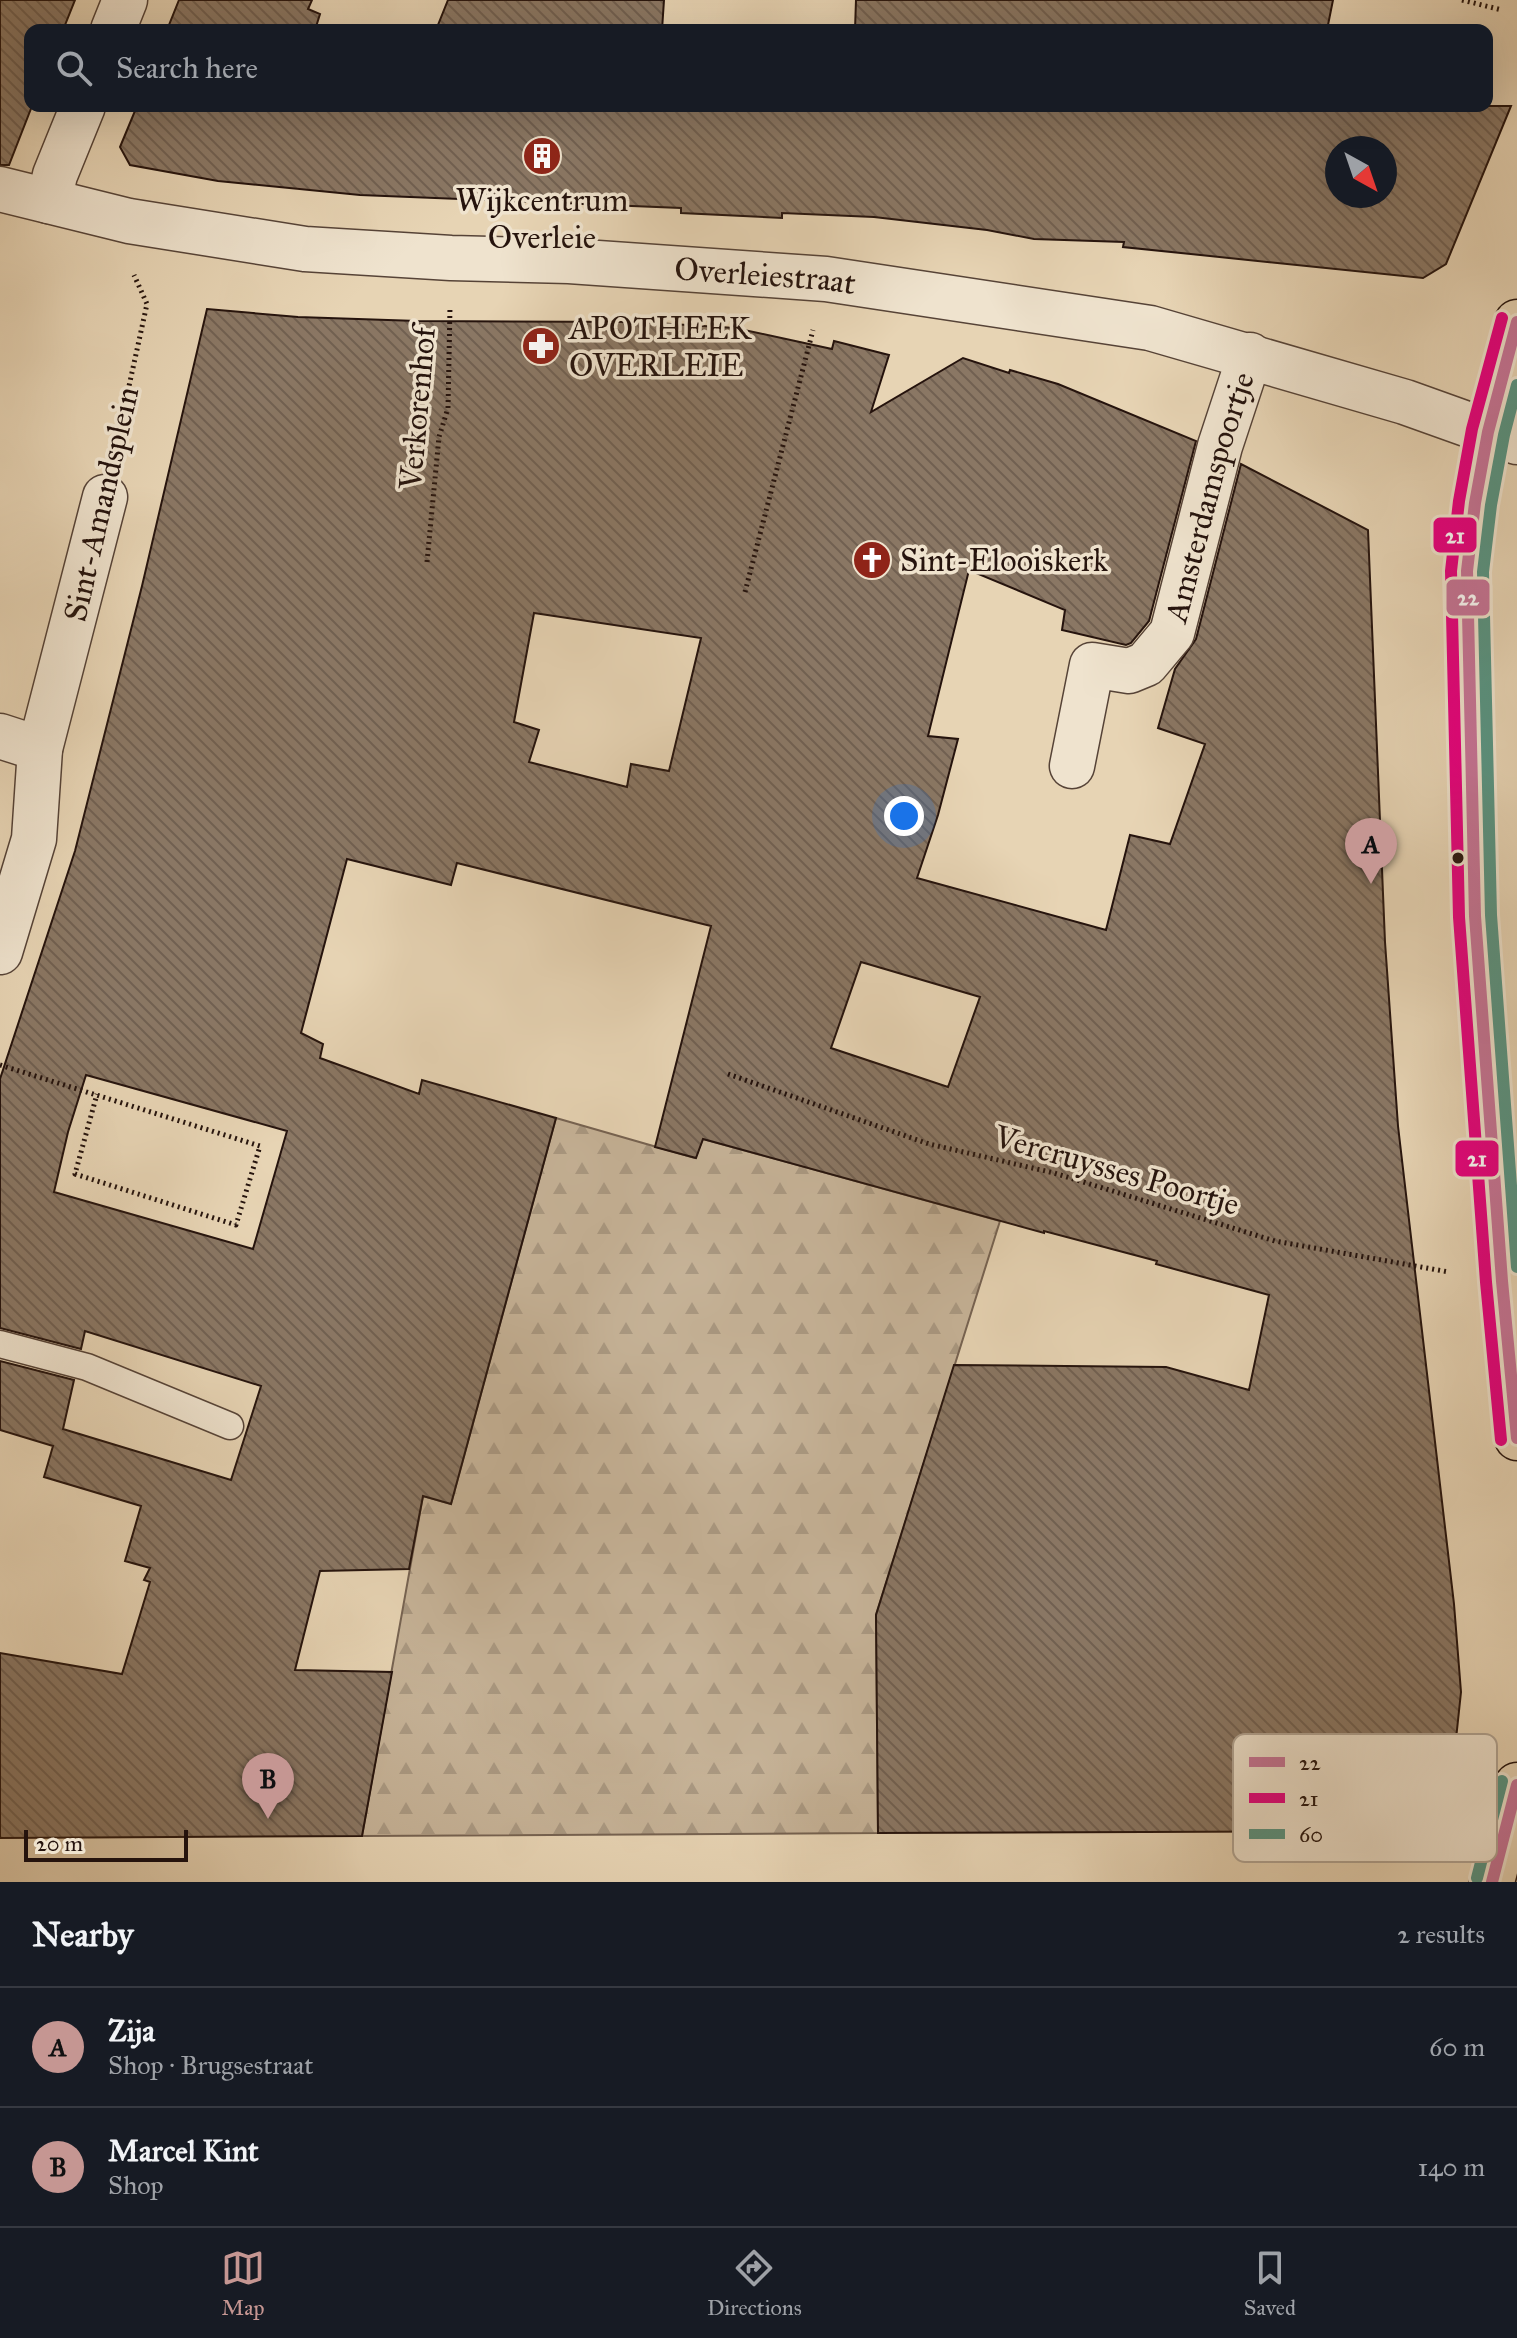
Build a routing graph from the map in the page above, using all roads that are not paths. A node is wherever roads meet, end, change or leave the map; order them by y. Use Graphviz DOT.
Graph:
graph roads {
  1 [pos="125,0"];
  2 [pos="115,24"];
  3 [pos="81,112"];
  4 [pos="0,189"];
  5 [pos="49,201"];
  6 [pos="1517,322"];
  7 [pos="1250,355"];
  8 [pos="1503,437"];
  9 [pos="105,497"];
  10 [pos="20,742"];
  11 [pos="1072,766"];
  12 [pos="0,952"];
  13 [pos="0,1344"];
  14 [pos="230,1426"];
  15 [pos="1517,1438"];
  16 [pos="1517,1785"];
  17 [pos="1492,1882"];
  1 -- 2 [label="street"];
  3 -- 5 [label="street"];
  4 -- 5 [label="street, Overleiestraat"];
  5 -- 7 [label="street, Overleiestraat"];
  6 -- 8 [label="main road"];
  7 -- 8 [label="street, Overleiestraat"];
  7 -- 11 [label="street, Amsterdamspoortje"];
  8 -- 15 [label="main road"];
  9 -- 10 [label="street, Sint-Amandsplein"];
  10 -- 12 [label="street, Sint-Amandsplein"];
  13 -- 14 [label="lane"];
  16 -- 17 [label="main road"];
}
